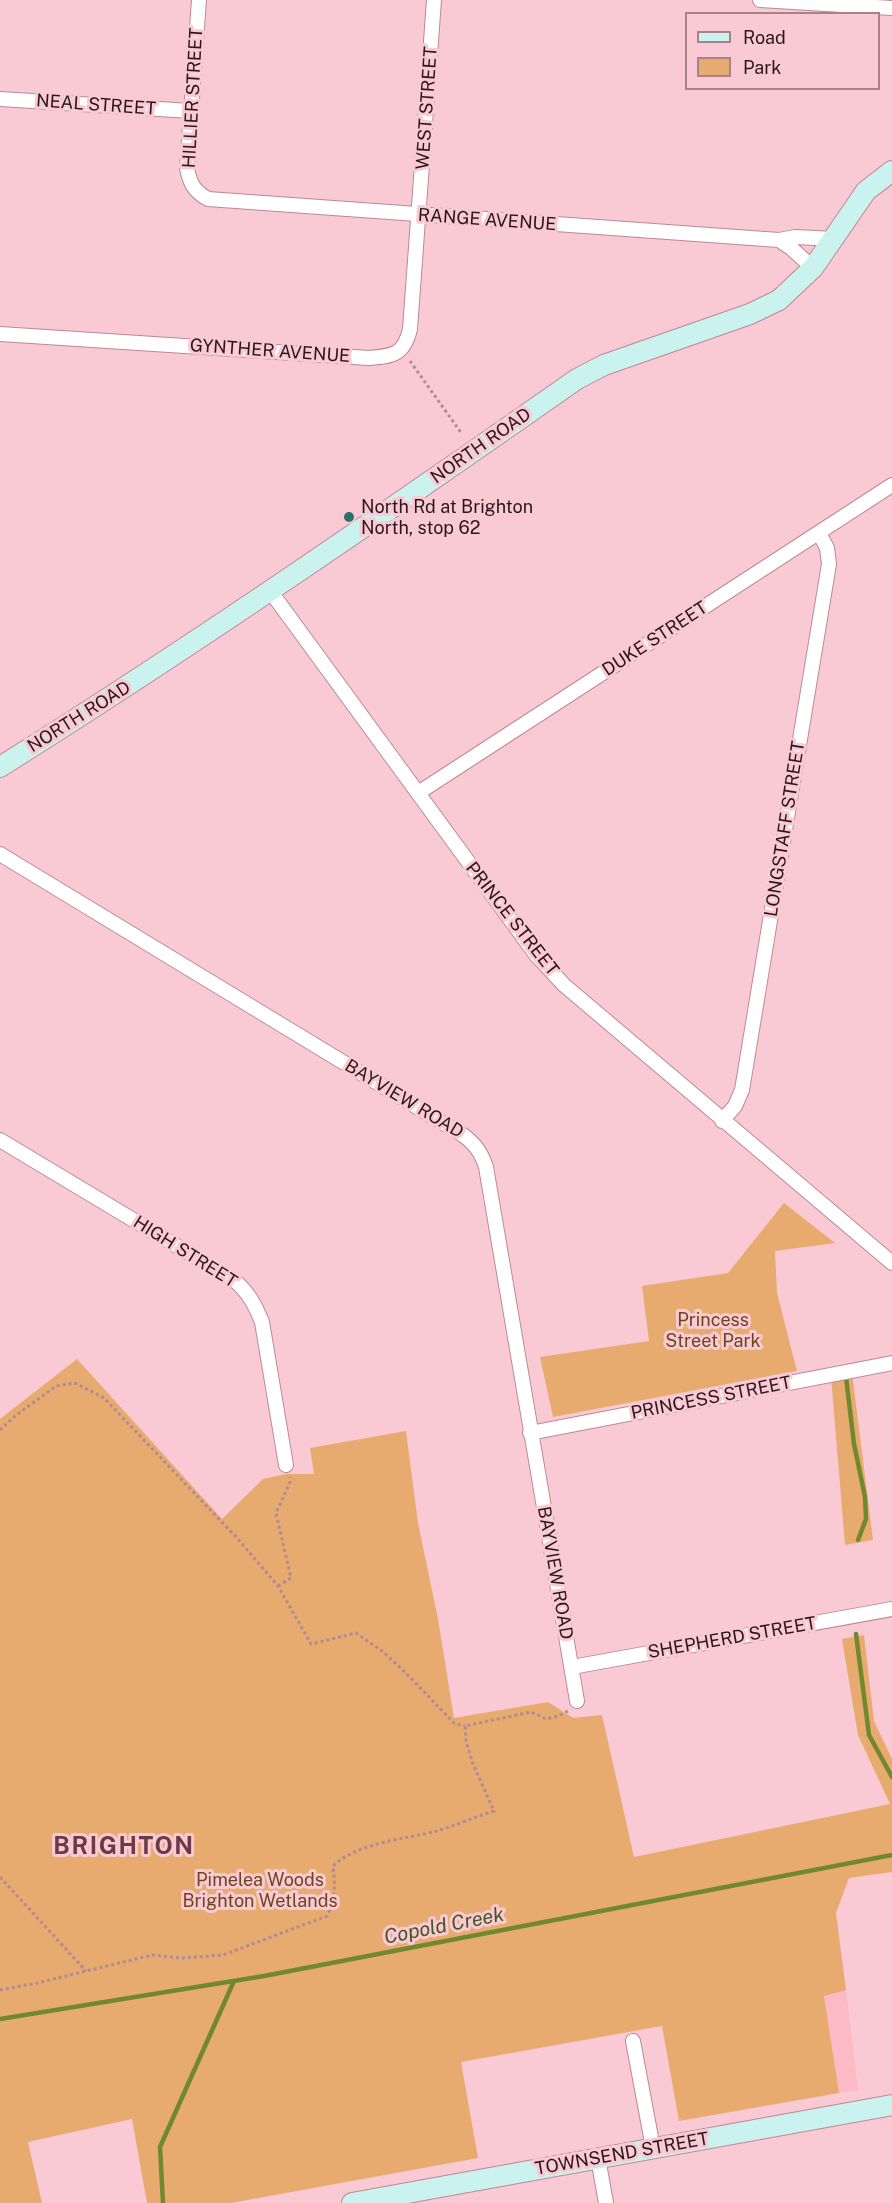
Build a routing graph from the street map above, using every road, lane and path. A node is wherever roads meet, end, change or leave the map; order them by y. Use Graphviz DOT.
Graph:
graph roads {
  1 [pos="199,0"];
  2 [pos="434,0"];
  3 [pos="759,0"];
  4 [pos="892,8"];
  5 [pos="0,99"];
  6 [pos="191,111"];
  7 [pos="892,171"];
  8 [pos="197,193"];
  9 [pos="419,216"];
  10 [pos="835,238"];
  11 [pos="779,240"];
  12 [pos="813,268"];
  13 [pos="0,334"];
  14 [pos="401,350"];
  15 [pos="462,435"];
  16 [pos="892,485"];
  17 [pos="819,533"];
  18 [pos="271,592"];
  19 [pos="0,767"];
  20 [pos="418,793"];
  21 [pos="0,854"];
  22 [pos="722,1120"];
  23 [pos="0,1140"];
  24 [pos="892,1263"];
  25 [pos="892,1363"];
  26 [pos="0,1430"];
  27 [pos="530,1432"];
  28 [pos="286,1465"];
  29 [pos="278,1586"];
  30 [pos="892,1609"];
  31 [pos="572,1667"];
  32 [pos="577,1701"];
  33 [pos="465,1726"];
  34 [pos="0,1877"];
  35 [pos="86,1972"];
  36 [pos="0,1990"];
  37 [pos="633,2041"];
  38 [pos="892,2105"];
  39 [pos="652,2148"];
  40 [pos="598,2158"];
  41 [pos="352,2203"];
  42 [pos="606,2203"];
  1 -- 6 [label="street, HILLIER STREET"];
  2 -- 9 [label="street, WEST STREET"];
  3 -- 4 [label="street"];
  5 -- 6 [label="street, NEAL STREET"];
  6 -- 8 [label="street, HILLIER STREET"];
  7 -- 10 [label="street, NORTH ROAD"];
  8 -- 9 [label="street, RANGE AVENUE"];
  9 -- 11 [label="street, RANGE AVENUE"];
  9 -- 14 [label="street"];
  10 -- 11 [label="street, RANGE AVENUE"];
  10 -- 12 [label="street, NORTH ROAD"];
  11 -- 12 [label="street"];
  12 -- 18 [label="street, NORTH ROAD"];
  13 -- 14 [label="street, GYNTHER AVENUE"];
  14 -- 15 [label="path"];
  16 -- 17 [label="street, DUKE STREET"];
  17 -- 20 [label="street, DUKE STREET"];
  17 -- 22 [label="street, LONGSTAFF STREET"];
  18 -- 19 [label="street, NORTH ROAD"];
  18 -- 20 [label="street, PRINCE STREET"];
  20 -- 22 [label="street, PRINCE STREET"];
  21 -- 27 [label="street, BAYVIEW ROAD"];
  22 -- 24 [label="street, PRINCE STREET"];
  23 -- 28 [label="street, HIGH STREET"];
  25 -- 27 [label="street, PRINCESS STREET"];
  26 -- 29 [label="path"];
  27 -- 31 [label="street, BAYVIEW ROAD"];
  28 -- 29 [label="path"];
  29 -- 33 [label="path"];
  30 -- 31 [label="street, SHEPHERD STREET"];
  31 -- 32 [label="street, BAYVIEW ROAD"];
  32 -- 33 [label="path"];
  33 -- 35 [label="path"];
  34 -- 35 [label="path"];
  35 -- 36 [label="path"];
  37 -- 39 [label="street"];
  38 -- 39 [label="street, TOWNSEND STREET"];
  39 -- 40 [label="street, TOWNSEND STREET"];
  40 -- 41 [label="street, TOWNSEND STREET"];
  40 -- 42 [label="street"];
}
